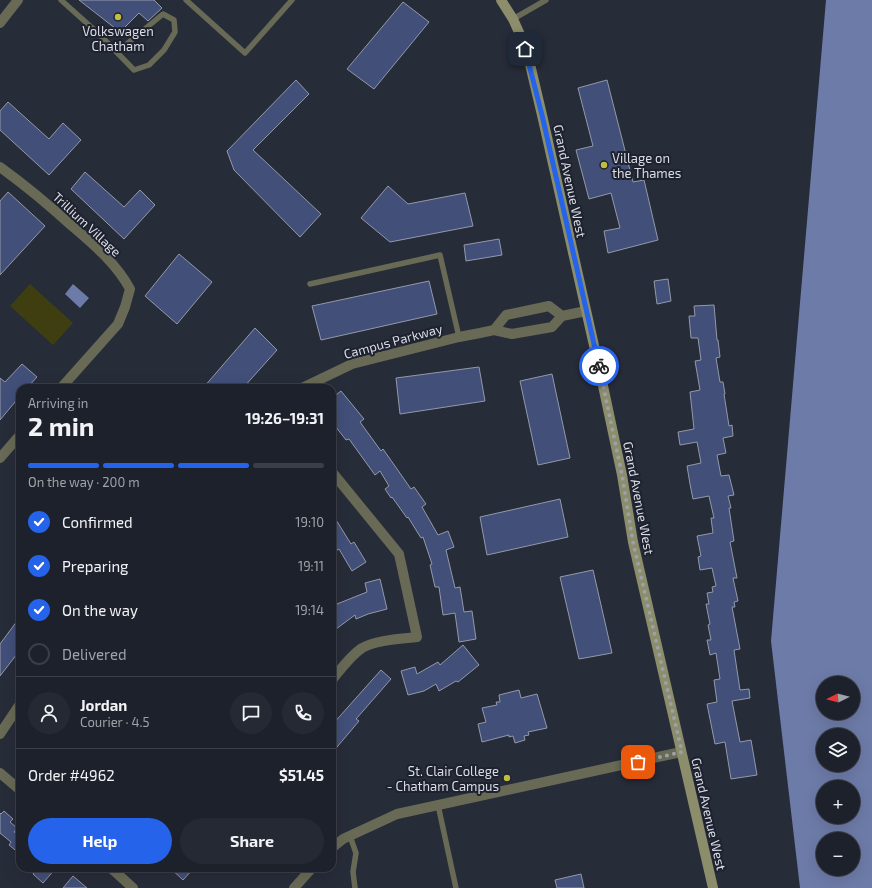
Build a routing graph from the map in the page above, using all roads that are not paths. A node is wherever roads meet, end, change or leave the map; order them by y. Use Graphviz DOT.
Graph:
graph roads {
  1 [pos="18,0"];
  2 [pos="61,0"];
  3 [pos="186,0"];
  4 [pos="292,0"];
  5 [pos="501,0"];
  6 [pos="546,0"];
  7 [pos="513,19"];
  8 [pos="0,24"];
  9 [pos="117,52"];
  10 [pos="0,167"];
  11 [pos="310,284"];
  12 [pos="586,311"];
  13 [pos="562,316"];
  14 [pos="494,330"];
  15 [pos="459,337"];
  16 [pos="65,384"];
  17 [pos="310,384"];
  18 [pos="16,440"];
  19 [pos="0,458"];
  20 [pos="336,477"];
  21 [pos="336,675"];
  22 [pos="16,710"];
  23 [pos="0,734"];
  24 [pos="682,752"];
  25 [pos="0,772"];
  26 [pos="16,786"];
  27 [pos="438,805"];
  28 [pos="350,836"];
  29 [pos="336,845"];
  30 [pos="115,872"];
  31 [pos="309,872"];
  32 [pos="297,887"];
  33 [pos="133,888"];
  34 [pos="355,888"];
  35 [pos="456,888"];
  36 [pos="713,888"];
  1 -- 8 [label="street"];
  2 -- 9 [label="lane"];
  3 -- 4 [label="lane"];
  5 -- 7 [label="main road, Grand Avenue West"];
  6 -- 7 [label="lane"];
  7 -- 12 [label="main road, Grand Avenue West"];
  9 -- 9 [label="lane"];
  10 -- 16 [label="street, Trillium Village"];
  11 -- 15 [label="lane"];
  12 -- 13 [label="street, Campus Parkway"];
  12 -- 24 [label="main road, Grand Avenue West"];
  13 -- 14 [label="street, Campus Parkway"];
  13 -- 14 [label="street"];
  14 -- 15 [label="street, Campus Parkway"];
  15 -- 17 [label="street, Campus Parkway"];
  18 -- 19 [label="street"];
  20 -- 21 [label="street"];
  22 -- 23 [label="street"];
  24 -- 27 [label="street"];
  24 -- 36 [label="main road, Grand Avenue West"];
  25 -- 26 [label="street"];
  27 -- 28 [label="street"];
  27 -- 35 [label="lane"];
  28 -- 29 [label="street"];
  28 -- 34 [label="lane"];
  30 -- 33 [label="street"];
  31 -- 32 [label="street"];
}
